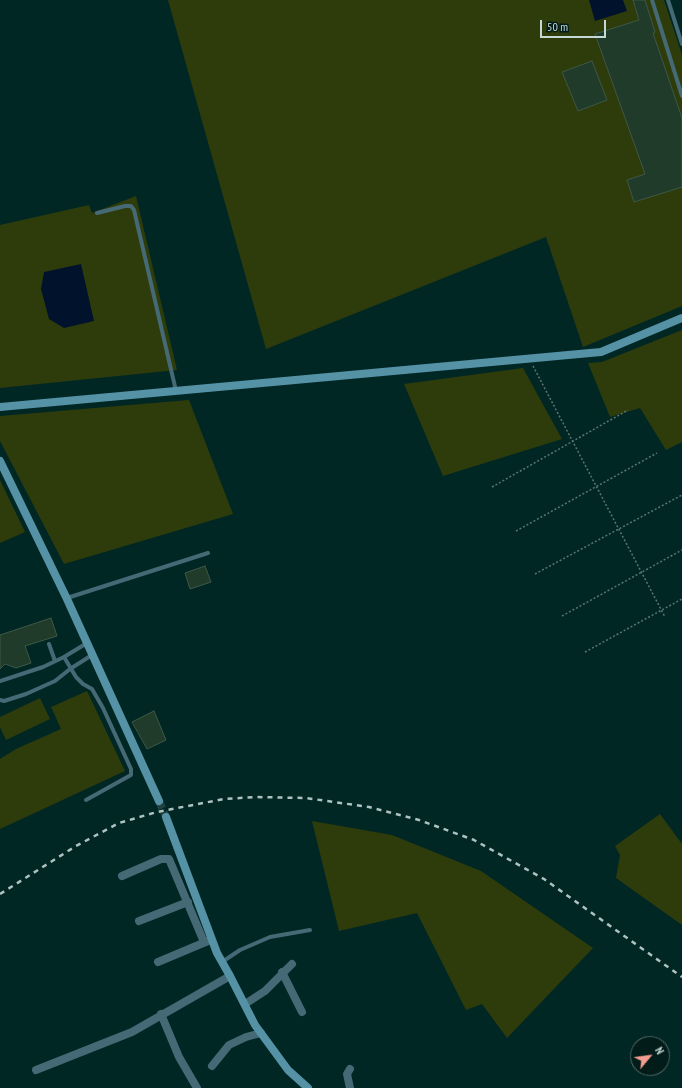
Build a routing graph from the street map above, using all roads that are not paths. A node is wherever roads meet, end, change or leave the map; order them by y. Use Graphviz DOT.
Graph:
graph roads {
  1 [pos="652,0"];
  2 [pos="668,0"];
  3 [pos="682,44"];
  4 [pos="682,96"];
  5 [pos="97,213"];
  6 [pos="682,318"];
  7 [pos="176,391"];
  8 [pos="0,407"];
  9 [pos="0,461"];
  10 [pos="208,553"];
  11 [pos="67,599"];
  12 [pos="49,644"];
  13 [pos="87,644"];
  14 [pos="92,655"];
  15 [pos="64,657"];
  16 [pos="55,661"];
  17 [pos="70,669"];
  18 [pos="0,681"];
  19 [pos="0,700"];
  20 [pos="86,800"];
  21 [pos="159,801"];
  22 [pos="166,817"];
  23 [pos="122,876"];
  24 [pos="188,902"];
  25 [pos="139,921"];
  26 [pos="310,930"];
  27 [pos="212,939"];
  28 [pos="204,942"];
  29 [pos="158,962"];
  30 [pos="222,962"];
  31 [pos="292,964"];
  32 [pos="282,972"];
  33 [pos="230,976"];
  34 [pos="245,1004"];
  35 [pos="302,1012"];
  36 [pos="161,1014"];
  37 [pos="261,1033"];
  38 [pos="212,1066"];
  39 [pos="350,1069"];
  40 [pos="36,1070"];
  41 [pos="197,1088"];
  42 [pos="308,1088"];
  43 [pos="350,1088"];
  1 -- 4 [label="lane"];
  2 -- 3 [label="lane"];
  5 -- 7 [label="lane"];
  6 -- 7 [label="street"];
  7 -- 8 [label="street"];
  9 -- 11 [label="street"];
  10 -- 11 [label="lane"];
  11 -- 13 [label="street"];
  12 -- 16 [label="lane"];
  13 -- 14 [label="street"];
  13 -- 15 [label="lane"];
  14 -- 17 [label="lane"];
  14 -- 21 [label="street"];
  15 -- 16 [label="lane"];
  15 -- 17 [label="lane"];
  16 -- 18 [label="lane"];
  17 -- 19 [label="lane"];
  17 -- 20 [label="lane"];
  22 -- 27 [label="street"];
  23 -- 24 [label="street"];
  24 -- 25 [label="street"];
  24 -- 28 [label="street"];
  26 -- 30 [label="lane"];
  27 -- 28 [label="street"];
  27 -- 30 [label="street"];
  28 -- 29 [label="street"];
  30 -- 33 [label="street"];
  31 -- 32 [label="street"];
  32 -- 34 [label="street"];
  32 -- 35 [label="street"];
  33 -- 34 [label="street"];
  33 -- 36 [label="street"];
  34 -- 37 [label="street"];
  36 -- 40 [label="street"];
  36 -- 41 [label="street"];
  37 -- 38 [label="street"];
  37 -- 42 [label="street"];
  39 -- 43 [label="street"];
}
